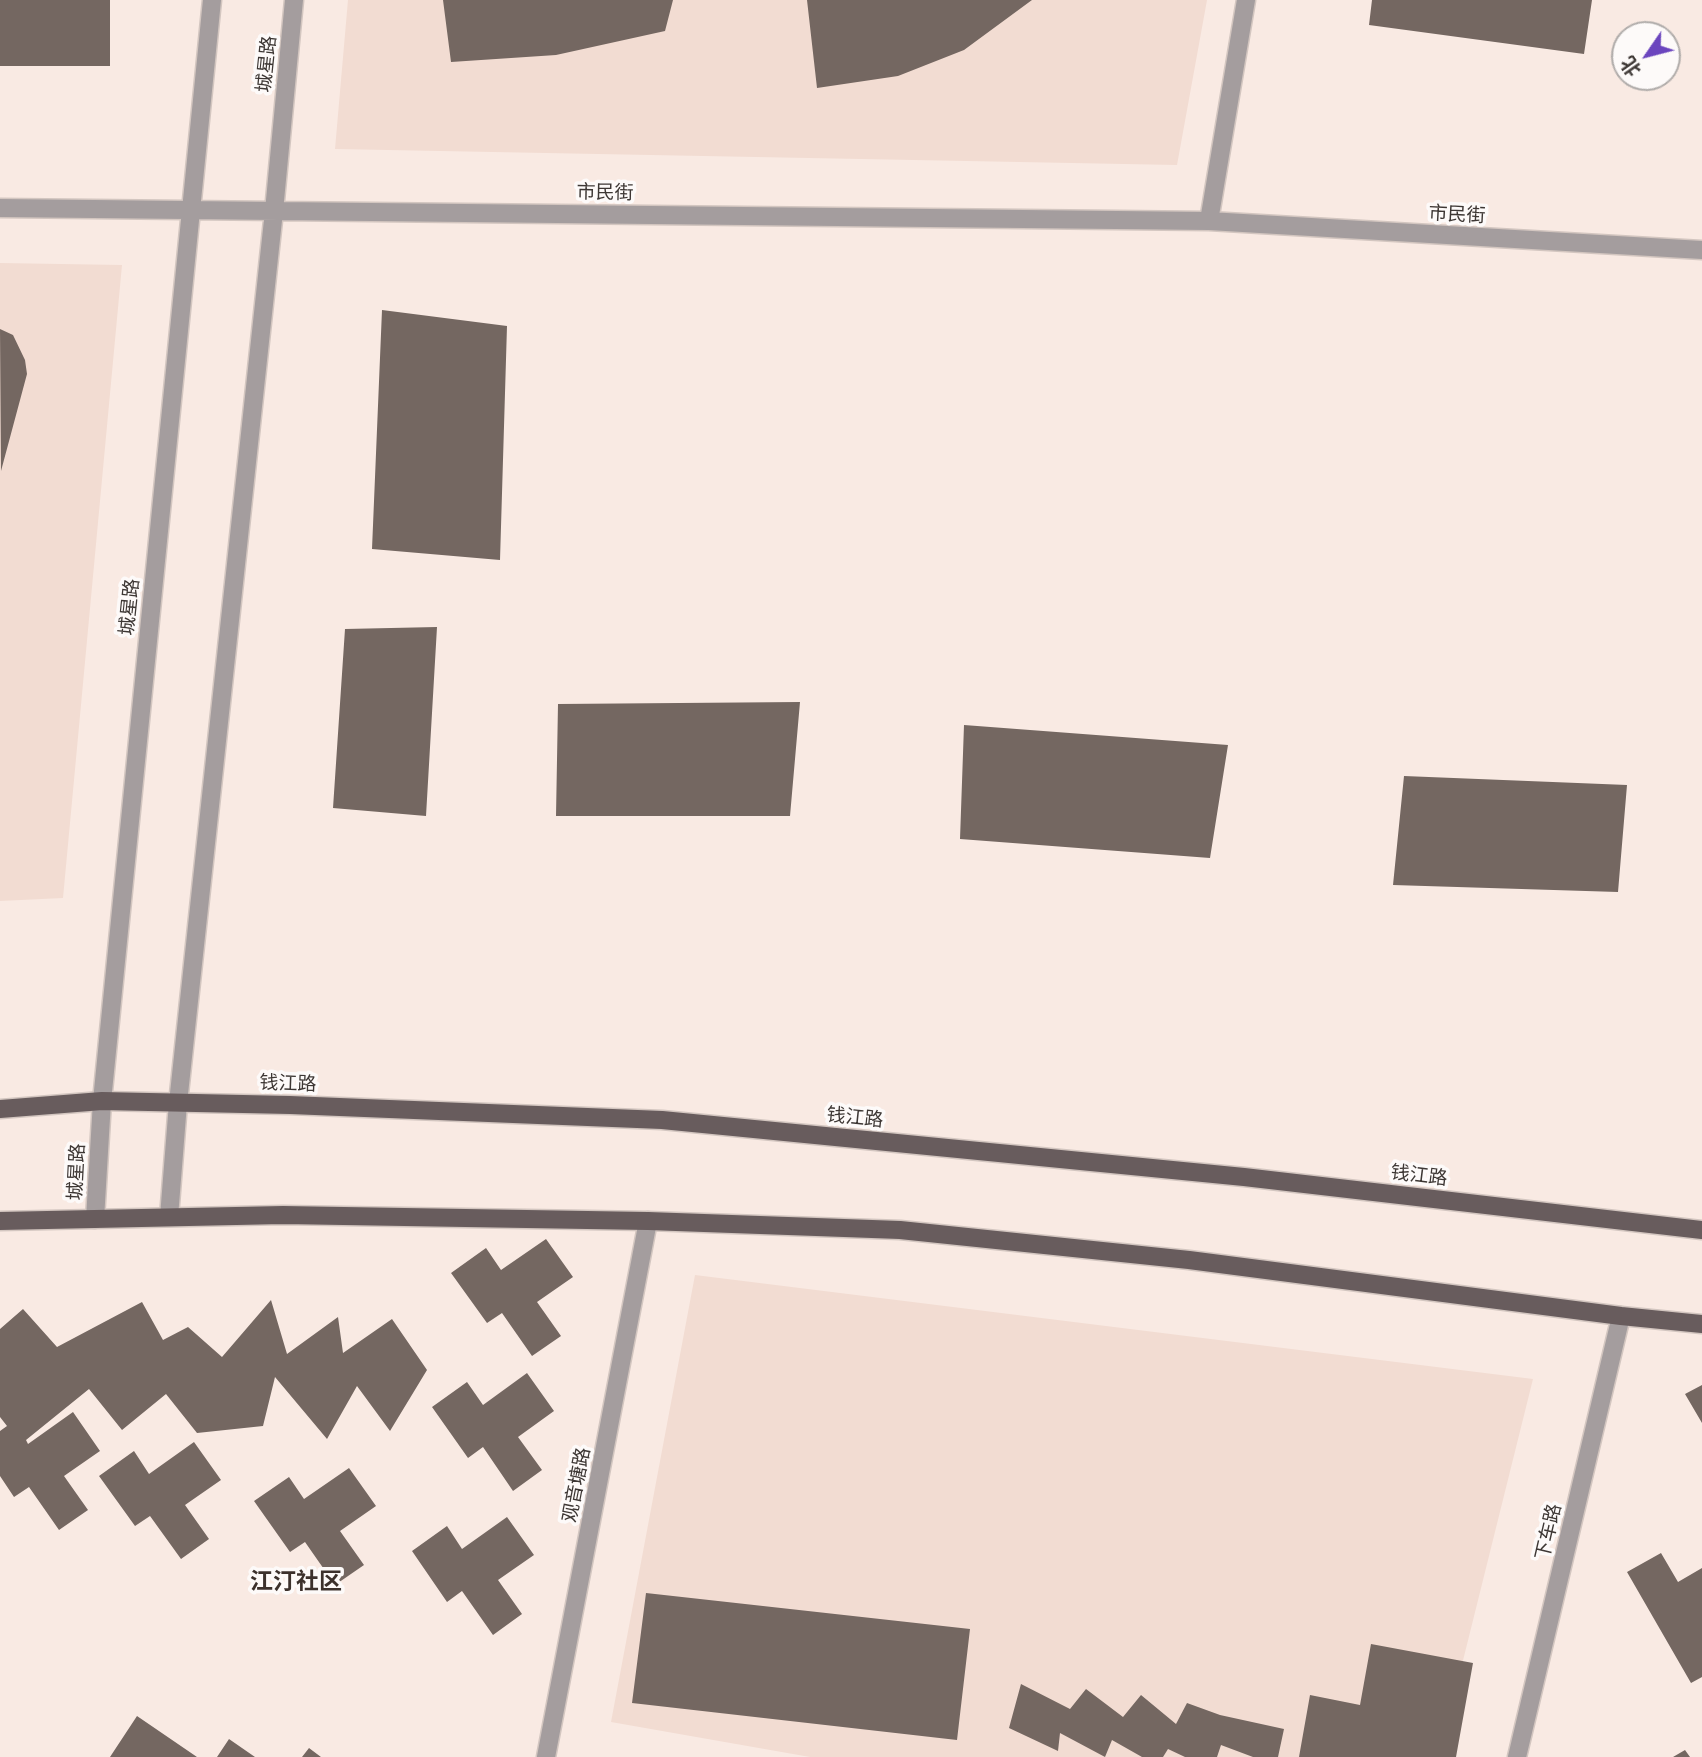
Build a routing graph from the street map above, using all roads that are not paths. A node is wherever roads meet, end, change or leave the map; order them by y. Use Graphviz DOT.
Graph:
graph roads {
  1 [pos="212,0"];
  2 [pos="294,0"];
  3 [pos="1246,0"];
  4 [pos="0,208"];
  5 [pos="191,210"];
  6 [pos="274,211"];
  7 [pos="1209,221"];
  8 [pos="1702,250"];
  9 [pos="102,1101"];
  10 [pos="178,1103"];
  11 [pos="0,1109"];
  12 [pos="169,1217"];
  13 [pos="95,1219"];
  14 [pos="0,1221"];
  15 [pos="648,1221"];
  16 [pos="1702,1230"];
  17 [pos="1621,1316"];
  18 [pos="1702,1324"];
  19 [pos="546,1757"];
  20 [pos="1517,1757"];
  1 -- 5 [label="street, 城星路"];
  2 -- 6 [label="street, 城星路"];
  3 -- 7 [label="street"];
  4 -- 5 [label="street, 市民街"];
  5 -- 6 [label="street, 市民街"];
  5 -- 9 [label="street, 城星路"];
  6 -- 7 [label="street, 市民街"];
  6 -- 10 [label="street, 城星路"];
  7 -- 8 [label="street, 市民街"];
  9 -- 10 [label="main road, 钱江路"];
  9 -- 11 [label="main road, 钱江路"];
  9 -- 13 [label="street, 城星路"];
  10 -- 12 [label="street, 城星路"];
  10 -- 16 [label="main road, 钱江路"];
  12 -- 13 [label="main road"];
  12 -- 15 [label="main road"];
  13 -- 14 [label="main road"];
  15 -- 17 [label="main road"];
  15 -- 19 [label="street, 观音塘路"];
  17 -- 18 [label="main road"];
  17 -- 20 [label="street, 下车路"];
}
